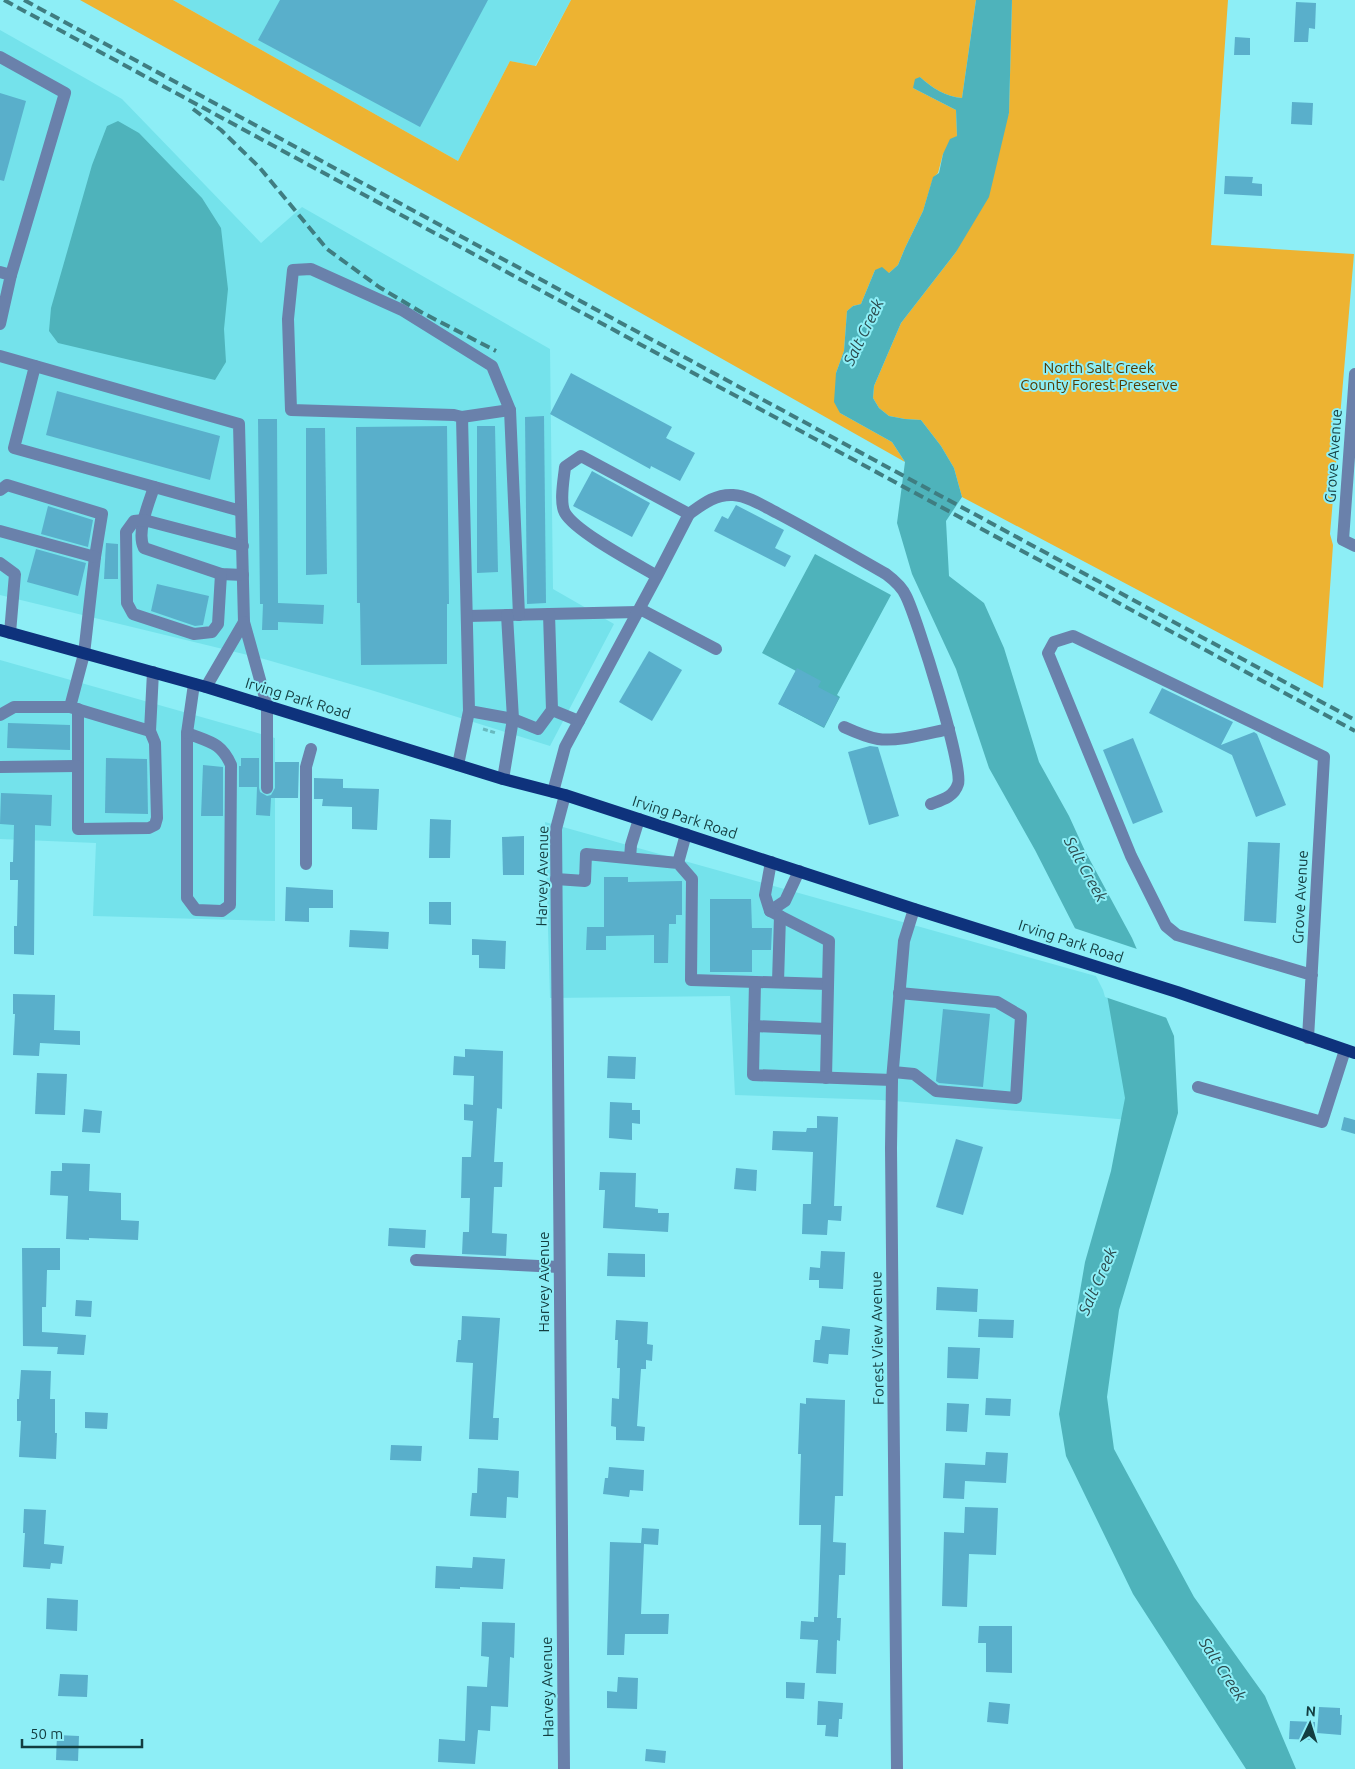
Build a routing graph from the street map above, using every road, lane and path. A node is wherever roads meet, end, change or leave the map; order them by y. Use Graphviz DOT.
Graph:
graph roads {
  1 [pos="0,57"];
  2 [pos="5,273"];
  3 [pos="0,324"];
  4 [pos="0,356"];
  5 [pos="35,366"];
  6 [pos="1355,374"];
  7 [pos="510,410"];
  8 [pos="462,417"];
  9 [pos="154,486"];
  10 [pos="0,490"];
  11 [pos="241,511"];
  12 [pos="689,514"];
  13 [pos="144,520"];
  14 [pos="0,532"];
  15 [pos="243,546"];
  16 [pos="1355,546"];
  17 [pos="95,556"];
  18 [pos="0,563"];
  19 [pos="221,574"];
  20 [pos="243,575"];
  21 [pos="657,576"];
  22 [pos="639,610"];
  23 [pos="549,614"];
  24 [pos="513,615"];
  25 [pos="467,616"];
  26 [pos="244,622"];
  27 [pos="5,631"];
  28 [pos="716,649"];
  29 [pos="84,654"];
  30 [pos="153,672"];
  31 [pos="200,686"];
  32 [pos="266,705"];
  33 [pos="74,708"];
  34 [pos="552,710"];
  35 [pos="469,711"];
  36 [pos="0,715"];
  37 [pos="513,719"];
  38 [pos="580,721"];
  39 [pos="476,727"];
  40 [pos="844,728"];
  41 [pos="949,729"];
  42 [pos="150,731"];
  43 [pos="187,733"];
  44 [pos="502,735"];
  45 [pos="311,749"];
  46 [pos="0,760"];
  47 [pos="458,765"];
  48 [pos="77,766"];
  49 [pos="0,767"];
  50 [pos="503,779"];
  51 [pos="267,788"];
  52 [pos="559,794"];
  53 [pos="931,804"];
  54 [pos="638,819"];
  55 [pos="686,834"];
  56 [pos="630,858"];
  57 [pos="771,862"];
  58 [pos="678,863"];
  59 [pos="306,864"];
  60 [pos="799,871"];
  61 [pos="556,879"];
  62 [pos="914,910"];
  63 [pos="775,913"];
  64 [pos="1312,975"];
  65 [pos="755,982"];
  66 [pos="778,982"];
  67 [pos="828,984"];
  68 [pos="899,994"];
  69 [pos="754,1026"];
  70 [pos="827,1029"];
  71 [pos="1308,1038"];
  72 [pos="1350,1052"];
  73 [pos="892,1076"];
  74 [pos="826,1078"];
  75 [pos="1198,1087"];
  76 [pos="416,1260"];
  77 [pos="559,1267"];
  78 [pos="564,1769"];
  79 [pos="897,1769"];
  1 -- 2 [label="street"];
  2 -- 3 [label="street"];
  4 -- 5 [label="street"];
  5 -- 9 [label="street"];
  5 -- 11 [label="street"];
  6 -- 16 [label="street, Grove Avenue"];
  7 -- 8 [label="street"];
  7 -- 8 [label="street"];
  7 -- 24 [label="street"];
  8 -- 25 [label="street"];
  9 -- 11 [label="street"];
  9 -- 13 [label="street"];
  10 -- 17 [label="street"];
  11 -- 15 [label="street"];
  12 -- 21 [label="street, Harvey Avenue"];
  12 -- 21 [label="street"];
  12 -- 41 [label="street"];
  13 -- 15 [label="street"];
  13 -- 19 [label="street"];
  13 -- 19 [label="street"];
  14 -- 17 [label="street"];
  15 -- 20 [label="street"];
  17 -- 29 [label="street"];
  18 -- 27 [label="street"];
  19 -- 20 [label="street"];
  20 -- 26 [label="street"];
  21 -- 22 [label="street, Harvey Avenue"];
  22 -- 23 [label="street"];
  22 -- 28 [label="street"];
  22 -- 38 [label="street, Harvey Avenue"];
  23 -- 24 [label="street"];
  23 -- 34 [label="street"];
  24 -- 25 [label="street"];
  24 -- 37 [label="street"];
  25 -- 35 [label="street"];
  26 -- 31 [label="street"];
  26 -- 32 [label="street"];
  27 -- 29 [label="main road, Irving Park Road"];
  29 -- 30 [label="main road, Irving Park Road"];
  29 -- 33 [label="street"];
  30 -- 31 [label="main road, Irving Park Road"];
  30 -- 42 [label="street"];
  31 -- 32 [label="main road, Irving Park Road"];
  31 -- 43 [label="street"];
  32 -- 47 [label="main road, Irving Park Road"];
  32 -- 51 [label="street"];
  33 -- 36 [label="street"];
  33 -- 42 [label="street"];
  33 -- 48 [label="street"];
  34 -- 37 [label="street"];
  34 -- 38 [label="street"];
  35 -- 37 [label="street"];
  35 -- 47 [label="street"];
  37 -- 50 [label="street"];
  38 -- 52 [label="street, Harvey Avenue"];
  39 -- 44 [label="path"];
  40 -- 41 [label="street"];
  41 -- 53 [label="street"];
  42 -- 48 [label="street"];
  43 -- 43 [label="street"];
  45 -- 59 [label="street"];
  46 -- 49 [label="street"];
  47 -- 50 [label="main road, Irving Park Road"];
  48 -- 49 [label="street"];
  50 -- 52 [label="main road, Irving Park Road"];
  52 -- 54 [label="main road, Irving Park Road"];
  52 -- 61 [label="street, Harvey Avenue"];
  54 -- 55 [label="main road, Irving Park Road"];
  54 -- 56 [label="street"];
  55 -- 57 [label="main road, Irving Park Road"];
  55 -- 58 [label="street"];
  56 -- 58 [label="street"];
  56 -- 61 [label="street"];
  57 -- 60 [label="main road, Irving Park Road"];
  57 -- 63 [label="street"];
  58 -- 65 [label="street"];
  60 -- 62 [label="main road, Irving Park Road"];
  60 -- 63 [label="street"];
  61 -- 77 [label="street, Harvey Avenue"];
  62 -- 68 [label="street, Forest View Avenue"];
  62 -- 71 [label="main road, Irving Park Road"];
  63 -- 66 [label="street"];
  63 -- 67 [label="street"];
  64 -- 64 [label="street, Grove Avenue"];
  64 -- 71 [label="street, Grove Avenue"];
  65 -- 66 [label="street"];
  65 -- 69 [label="street"];
  66 -- 67 [label="street"];
  67 -- 70 [label="street"];
  68 -- 73 [label="street, Forest View Avenue"];
  68 -- 73 [label="street"];
  69 -- 70 [label="street"];
  69 -- 74 [label="street"];
  70 -- 74 [label="street"];
  71 -- 72 [label="main road, Irving Park Road"];
  72 -- 75 [label="street"];
  73 -- 74 [label="street"];
  73 -- 79 [label="street, Forest View Avenue"];
  76 -- 77 [label="street"];
  77 -- 78 [label="street, Harvey Avenue"];
}
